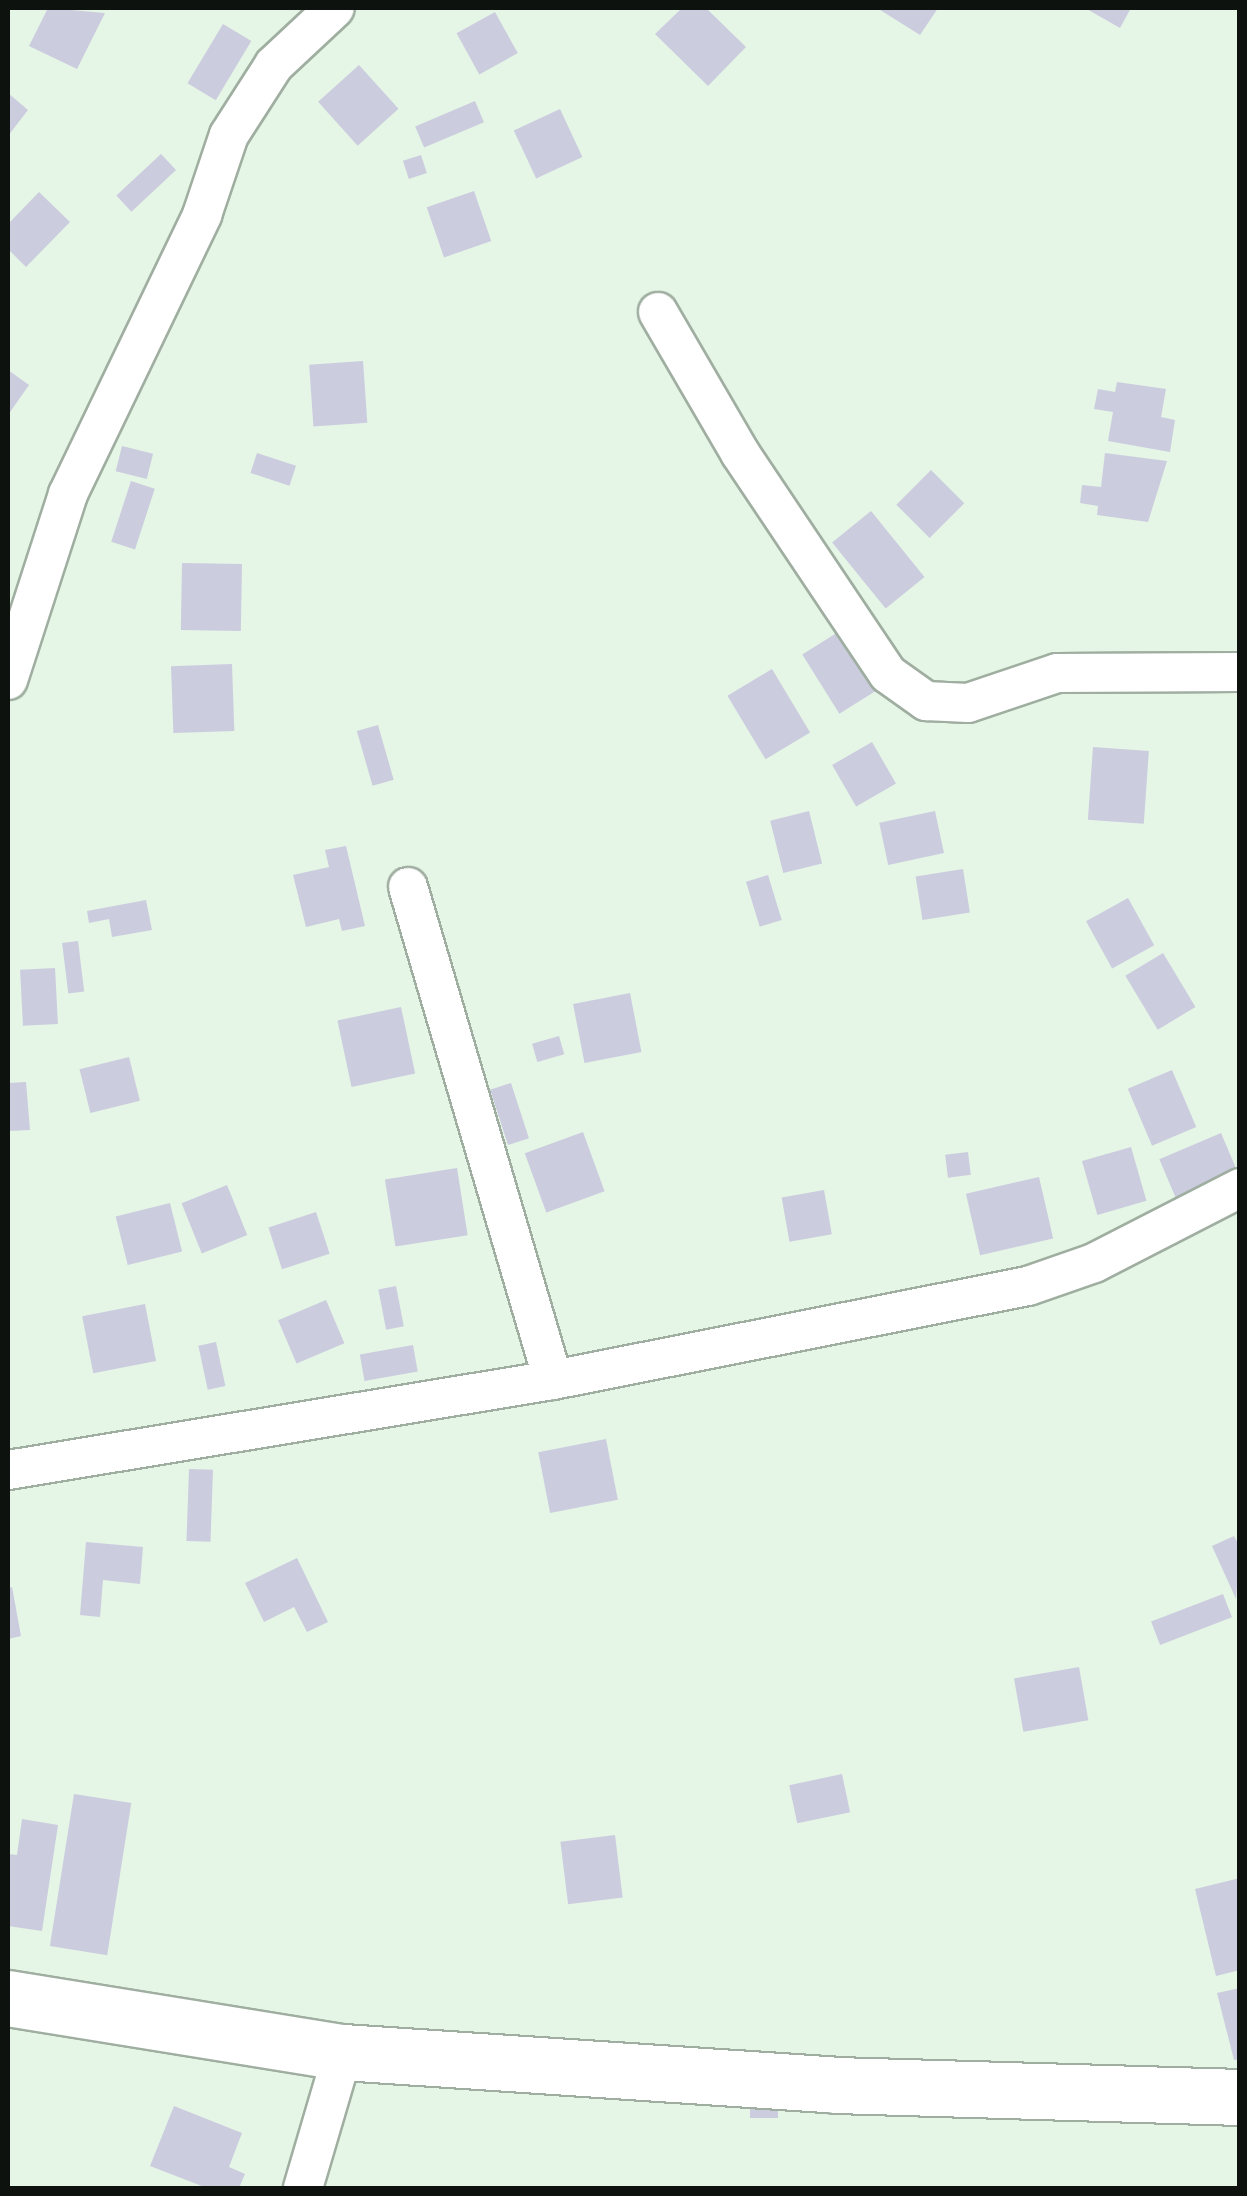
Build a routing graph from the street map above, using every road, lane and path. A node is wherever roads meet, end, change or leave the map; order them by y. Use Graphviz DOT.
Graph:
graph roads {
  1 [pos="335,8"];
  2 [pos="658,312"];
  3 [pos="1240,672"];
  4 [pos="8,680"];
  5 [pos="408,887"];
  6 [pos="1240,1188"];
  7 [pos="552,1380"];
  8 [pos="8,1470"];
  9 [pos="8,1998"];
  10 [pos="343,2052"];
  11 [pos="1240,2097"];
  12 [pos="303,2188"];
  1 -- 4 [label="street"];
  2 -- 3 [label="street"];
  5 -- 7 [label="street"];
  6 -- 7 [label="street"];
  7 -- 8 [label="street"];
  9 -- 10 [label="street"];
  10 -- 11 [label="street"];
  10 -- 12 [label="street"];
}
